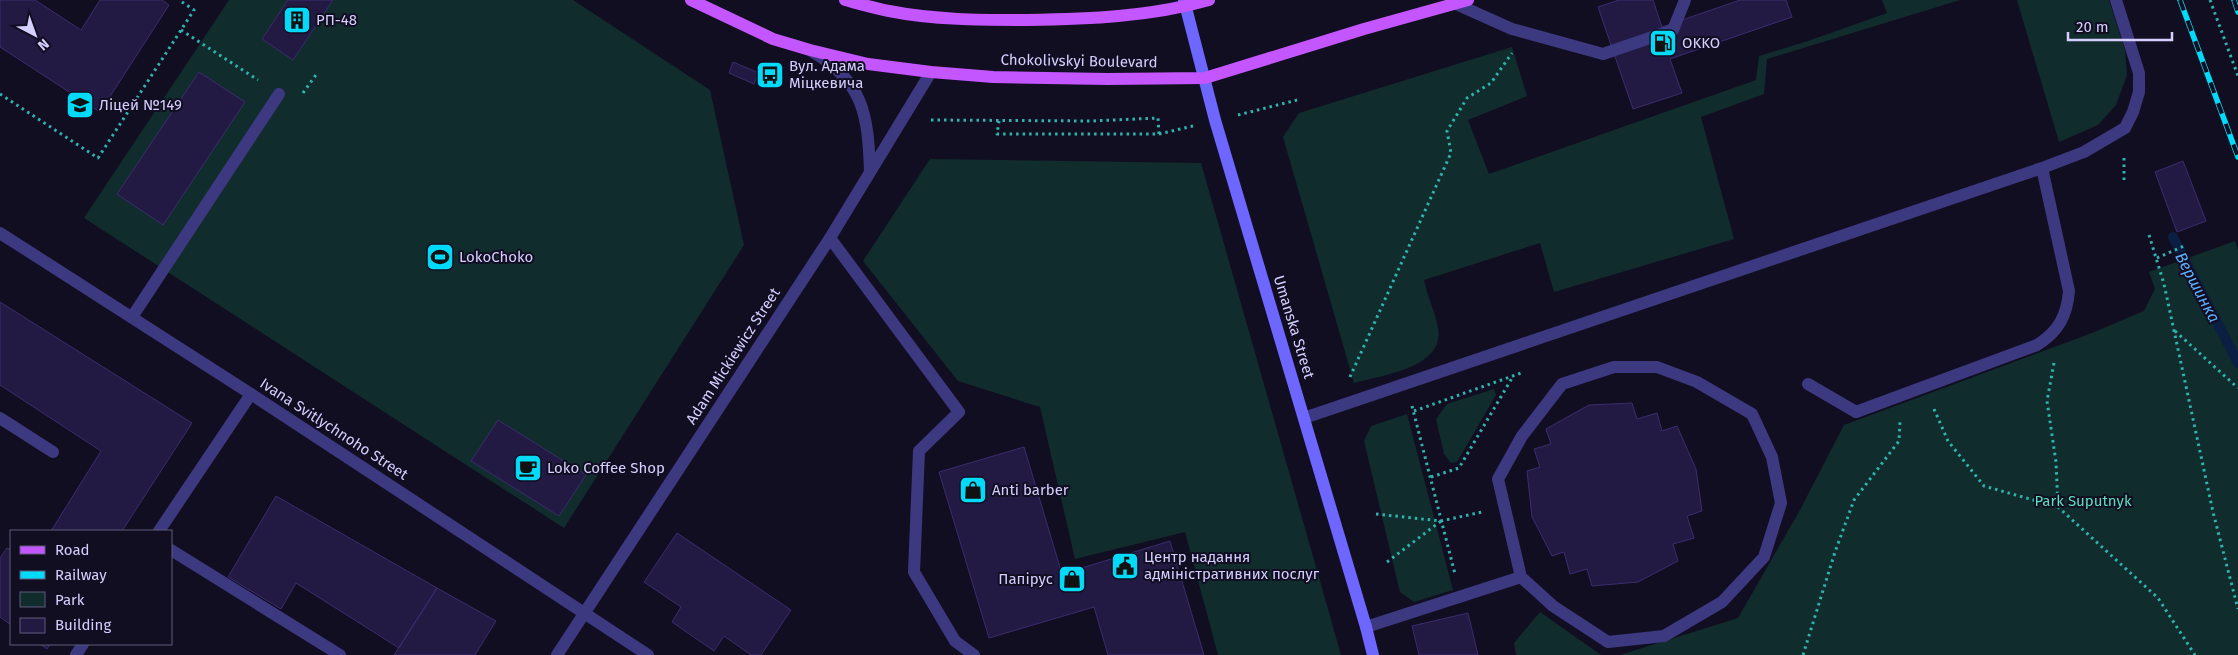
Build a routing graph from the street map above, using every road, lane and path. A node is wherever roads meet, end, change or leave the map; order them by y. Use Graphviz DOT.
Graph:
graph roads {
  1 [pos="179,0"];
  2 [pos="691,0"];
  3 [pos="845,0"];
  4 [pos="1209,0"];
  5 [pos="1468,0"];
  6 [pos="1685,0"];
  7 [pos="2116,0"];
  8 [pos="2210,0"];
  9 [pos="1185,3"];
  10 [pos="1456,4"];
  11 [pos="1512,29"];
  12 [pos="181,30"];
  13 [pos="810,50"];
  14 [pos="240,69"];
  15 [pos="318,72"];
  16 [pos="931,72"];
  17 [pos="2238,76"];
  18 [pos="1205,78"];
  19 [pos="304,93"];
  20 [pos="0,94"];
  21 [pos="279,94"];
  22 [pos="928,120"];
  23 [pos="999,121"];
  24 [pos="2042,168"];
  25 [pos="870,171"];
  26 [pos="0,233"];
  27 [pos="2149,235"];
  28 [pos="830,238"];
  29 [pos="2184,246"];
  30 [pos="2156,258"];
  31 [pos="132,317"];
  32 [pos="2062,320"];
  33 [pos="2175,331"];
  34 [pos="1524,372"];
  35 [pos="1512,378"];
  36 [pos="1348,381"];
  37 [pos="1402,384"];
  38 [pos="1808,384"];
  39 [pos="1924,388"];
  40 [pos="2238,388"];
  41 [pos="252,394"];
  42 [pos="1900,396"];
  43 [pos="1414,411"];
  44 [pos="0,418"];
  45 [pos="1304,418"];
  46 [pos="53,452"];
  47 [pos="1431,477"];
  48 [pos="2058,507"];
  49 [pos="1376,514"];
  50 [pos="1469,516"];
  51 [pos="1442,521"];
  52 [pos="160,530"];
  53 [pos="172,551"];
  54 [pos="1388,562"];
  55 [pos="1521,577"];
  56 [pos="1460,596"];
  57 [pos="2238,609"];
  58 [pos="584,614"];
  59 [pos="1366,627"];
  60 [pos="340,655"];
  61 [pos="557,655"];
  62 [pos="648,655"];
  63 [pos="974,655"];
  64 [pos="1373,655"];
  65 [pos="1803,655"];
  66 [pos="2195,655"];
  1 -- 12 [label="path"];
  2 -- 13 [label="main road, Chokolivskyi Boulevard"];
  3 -- 9 [label="main road"];
  4 -- 9 [label="main road"];
  5 -- 10 [label="main road, Chokolivskyi Boulevard"];
  6 -- 11 [label="street"];
  7 -- 24 [label="street"];
  8 -- 17 [label="path"];
  9 -- 18 [label="street, Umanska Street"];
  10 -- 11 [label="street"];
  10 -- 18 [label="main road, Chokolivskyi Boulevard"];
  11 -- 36 [label="path"];
  12 -- 14 [label="path"];
  12 -- 20 [label="path"];
  13 -- 16 [label="main road, Chokolivskyi Boulevard"];
  13 -- 25 [label="street"];
  15 -- 19 [label="path"];
  16 -- 18 [label="main road, Chokolivskyi Boulevard"];
  16 -- 25 [label="street, Adam Mickiewicz Street"];
  18 -- 45 [label="street, Umanska Street"];
  21 -- 31 [label="street"];
  22 -- 23 [label="path"];
  23 -- 23 [label="path"];
  24 -- 32 [label="street"];
  24 -- 37 [label="street"];
  25 -- 28 [label="street, Adam Mickiewicz Street"];
  26 -- 31 [label="street, Ivana Svitlychnoho Street"];
  27 -- 30 [label="path"];
  28 -- 58 [label="street, Adam Mickiewicz Street"];
  28 -- 63 [label="street"];
  29 -- 30 [label="path"];
  30 -- 33 [label="path"];
  31 -- 41 [label="street, Ivana Svitlychnoho Street"];
  32 -- 39 [label="street"];
  32 -- 48 [label="path"];
  33 -- 40 [label="path"];
  33 -- 57 [label="path"];
  34 -- 35 [label="path"];
  35 -- 43 [label="path"];
  35 -- 47 [label="path"];
  37 -- 43 [label="path"];
  37 -- 45 [label="street"];
  38 -- 42 [label="street"];
  39 -- 42 [label="street"];
  39 -- 48 [label="path"];
  41 -- 52 [label="street"];
  41 -- 58 [label="street, Ivana Svitlychnoho Street"];
  42 -- 65 [label="path"];
  43 -- 47 [label="path"];
  44 -- 46 [label="street"];
  45 -- 59 [label="street, Umanska Street"];
  47 -- 51 [label="path"];
  48 -- 66 [label="path"];
  49 -- 51 [label="path"];
  50 -- 51 [label="path"];
  51 -- 54 [label="path"];
  51 -- 56 [label="path"];
  53 -- 60 [label="street"];
  55 -- 55 [label="street"];
  55 -- 56 [label="street"];
  56 -- 59 [label="street"];
  58 -- 61 [label="street, Adam Mickiewicz Street"];
  58 -- 62 [label="street, Ivana Svitlychnoho Street"];
  59 -- 64 [label="street, Umanska Street"];
}
